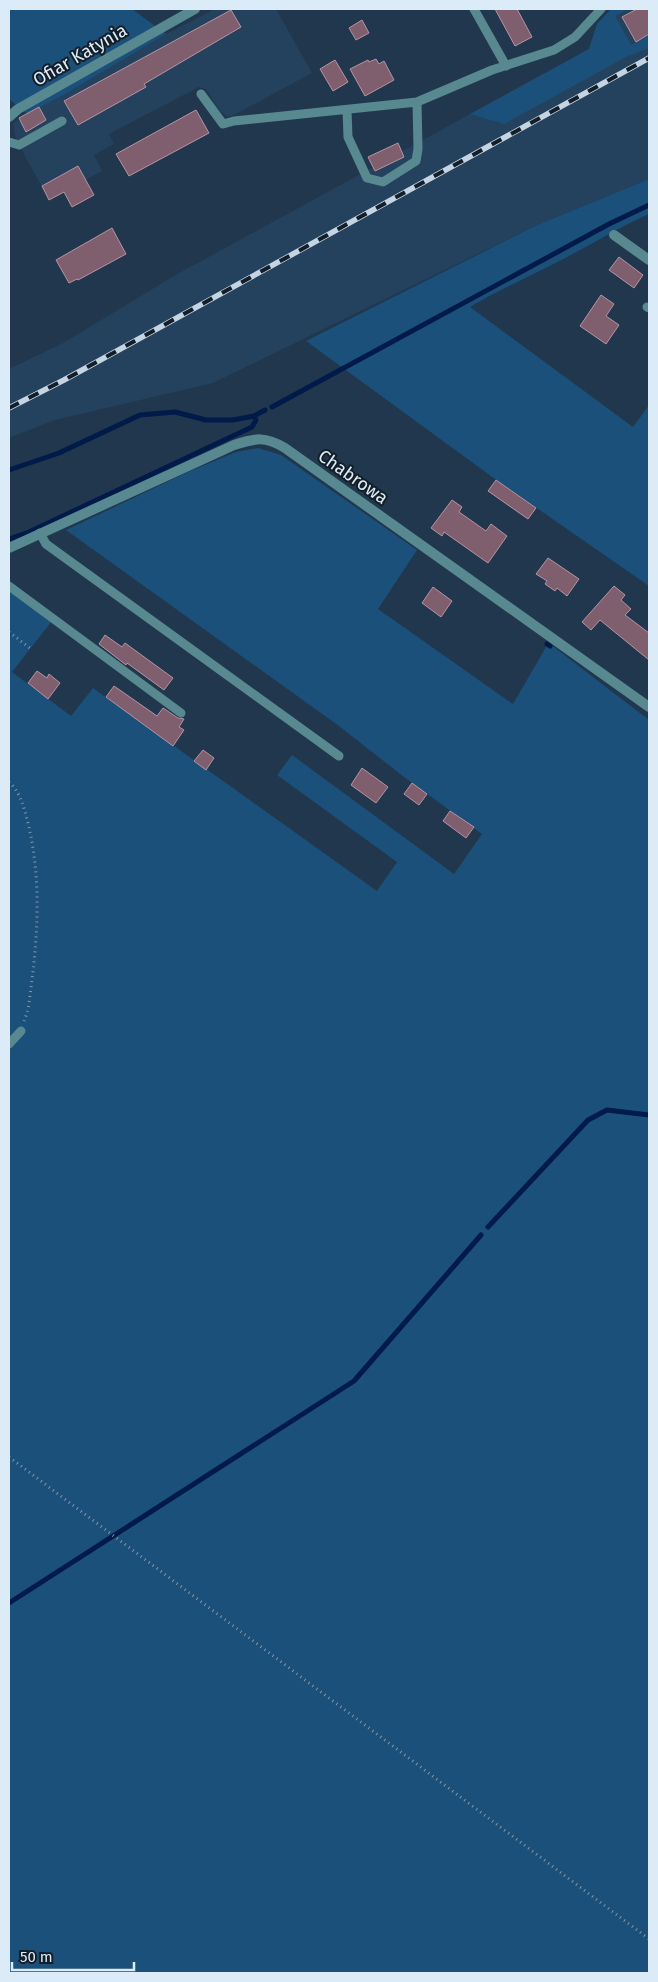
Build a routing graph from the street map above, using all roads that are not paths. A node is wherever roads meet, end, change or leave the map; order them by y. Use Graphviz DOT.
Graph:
graph roads {
  1 [pos="195,9"];
  2 [pos="474,9"];
  3 [pos="600,9"];
  4 [pos="506,66"];
  5 [pos="201,94"];
  6 [pos="417,102"];
  7 [pos="346,110"];
  8 [pos="9,117"];
  9 [pos="62,121"];
  10 [pos="9,142"];
  11 [pos="614,235"];
  12 [pos="649,260"];
  13 [pos="40,533"];
  14 [pos="9,548"];
  15 [pos="9,586"];
  16 [pos="649,707"];
  17 [pos="181,713"];
  18 [pos="339,756"];
  19 [pos="21,1031"];
  20 [pos="9,1044"];
  1 -- 8 [label="street, Ofiar Katynia"];
  2 -- 4 [label="lane"];
  3 -- 4 [label="lane"];
  4 -- 6 [label="lane"];
  5 -- 7 [label="lane"];
  6 -- 7 [label="lane"];
  6 -- 7 [label="lane"];
  9 -- 10 [label="lane"];
  11 -- 12 [label="street"];
  13 -- 14 [label="street, Chabrowa"];
  13 -- 16 [label="street, Chabrowa"];
  13 -- 18 [label="lane"];
  15 -- 17 [label="lane"];
  19 -- 20 [label="lane"];
}
